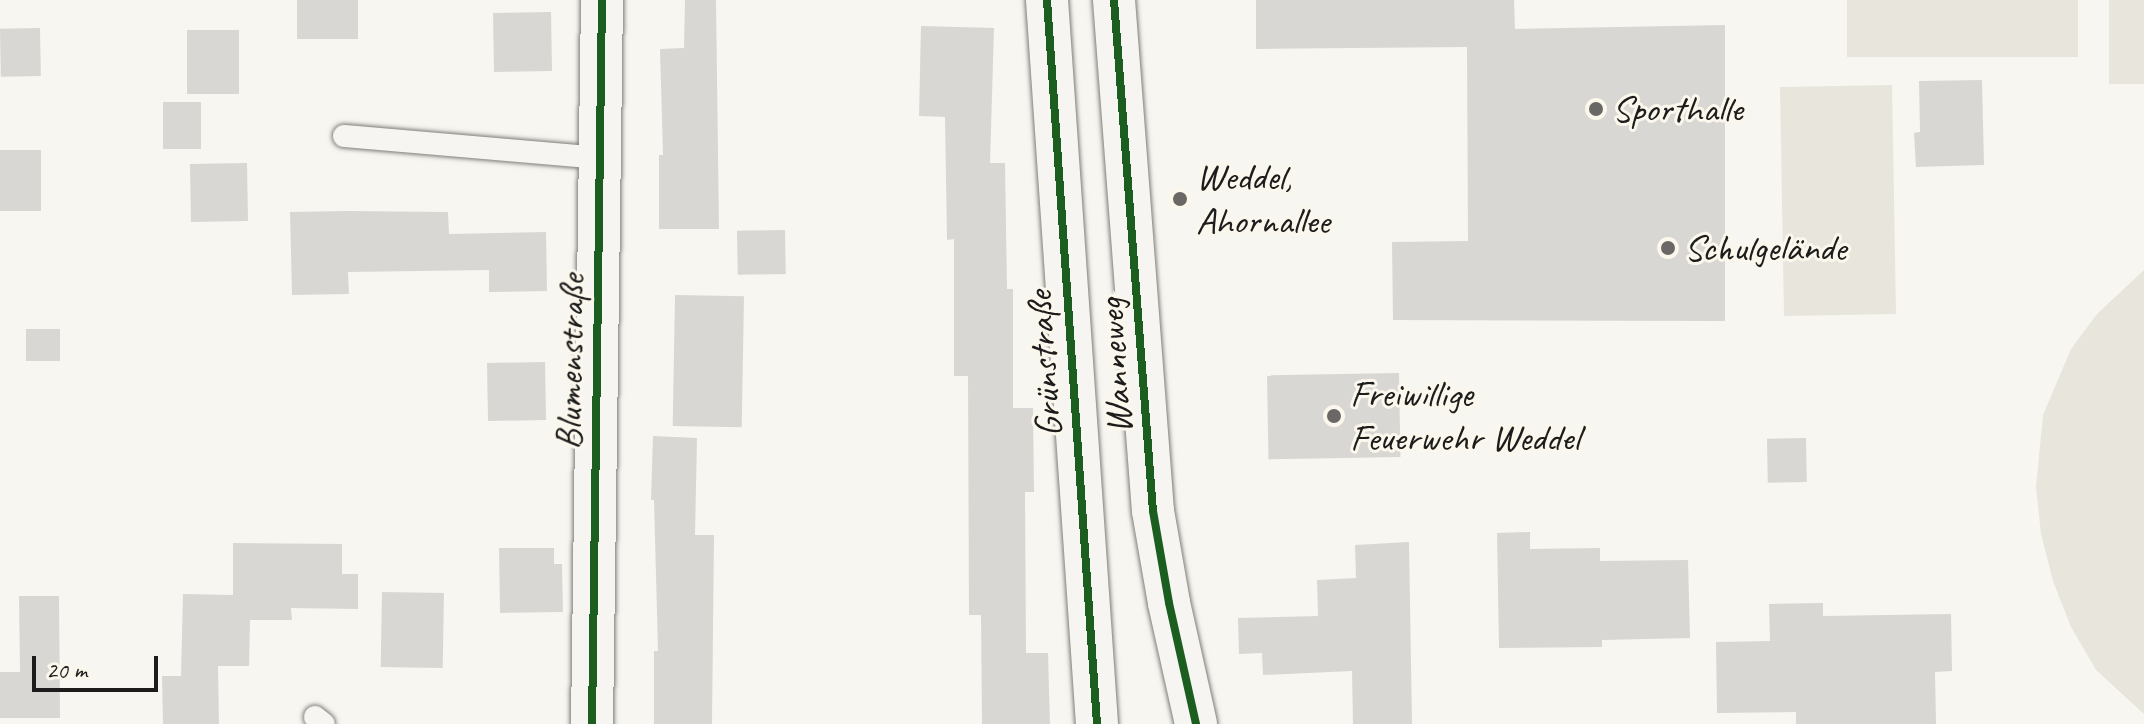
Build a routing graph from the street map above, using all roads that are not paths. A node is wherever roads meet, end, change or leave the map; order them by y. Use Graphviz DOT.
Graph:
graph roads {
  1 [pos="602,0"];
  2 [pos="1047,0"];
  3 [pos="1114,0"];
  4 [pos="344,136"];
  5 [pos="601,158"];
  6 [pos="592,724"];
  7 [pos="1097,724"];
  8 [pos="1196,724"];
  1 -- 5 [label="street, Blumenstraße"];
  2 -- 7 [label="street, Grünstraße"];
  3 -- 8 [label="street, Wanneweg"];
  4 -- 5 [label="lane"];
  5 -- 6 [label="street, Blumenstraße"];
}
